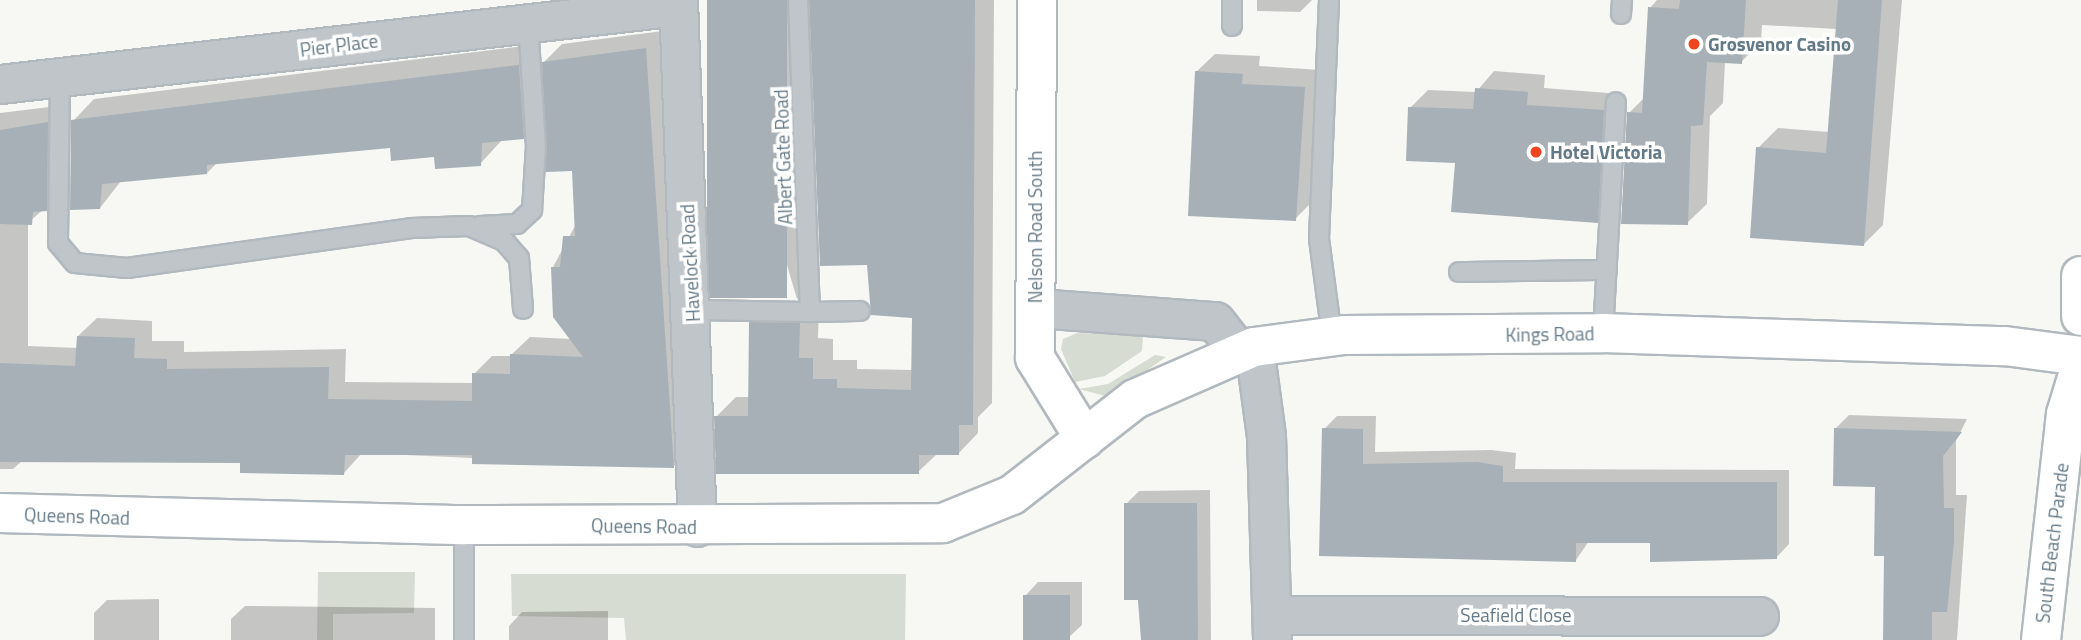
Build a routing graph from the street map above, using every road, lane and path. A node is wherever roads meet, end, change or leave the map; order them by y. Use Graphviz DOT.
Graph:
graph roads {
  1 [pos="798,0"];
  2 [pos="1037,0"];
  3 [pos="1233,0"];
  4 [pos="1329,0"];
  5 [pos="678,3"];
  6 [pos="528,23"];
  7 [pos="1232,26"];
  8 [pos="60,76"];
  9 [pos="0,84"];
  10 [pos="1616,102"];
  11 [pos="470,226"];
  12 [pos="1607,270"];
  13 [pos="1459,272"];
  14 [pos="2081,276"];
  15 [pos="1036,308"];
  16 [pos="523,309"];
  17 [pos="693,310"];
  18 [pos="860,311"];
  19 [pos="810,312"];
  20 [pos="2081,316"];
  21 [pos="1603,333"];
  22 [pos="1332,336"];
  23 [pos="1247,350"];
  24 [pos="2081,356"];
  25 [pos="2081,365"];
  26 [pos="1085,439"];
  27 [pos="0,513"];
  28 [pos="464,525"];
  29 [pos="697,527"];
  30 [pos="1759,616"];
  31 [pos="1273,627"];
  32 [pos="464,640"];
  33 [pos="2041,640"];
  1 -- 19 [label="lane, Albert Gate Road"];
  2 -- 15 [label="street, Nelson Road South"];
  3 -- 7 [label="lane"];
  4 -- 22 [label="lane"];
  5 -- 6 [label="street, Pier Place"];
  5 -- 17 [label="street, Havelock Road"];
  6 -- 8 [label="street, Pier Place"];
  6 -- 11 [label="lane"];
  8 -- 9 [label="street, Pier Place"];
  8 -- 11 [label="lane"];
  10 -- 12 [label="lane"];
  11 -- 16 [label="lane"];
  12 -- 13 [label="lane"];
  12 -- 21 [label="lane"];
  14 -- 20 [label="street"];
  15 -- 23 [label="street"];
  15 -- 26 [label="street, Nelson Road South"];
  17 -- 19 [label="lane"];
  17 -- 29 [label="street, Havelock Road"];
  18 -- 19 [label="lane"];
  21 -- 22 [label="street, Kings Road"];
  21 -- 24 [label="street, Kings Road"];
  22 -- 23 [label="street, Kings Road"];
  23 -- 26 [label="street, Queens Road"];
  23 -- 31 [label="street, Seafield Close"];
  25 -- 33 [label="street, South Beach Parade"];
  26 -- 29 [label="street, Queens Road"];
  27 -- 28 [label="street, Queens Road"];
  28 -- 29 [label="street, Queens Road"];
  28 -- 32 [label="lane"];
  30 -- 31 [label="street, Seafield Close"];
}
